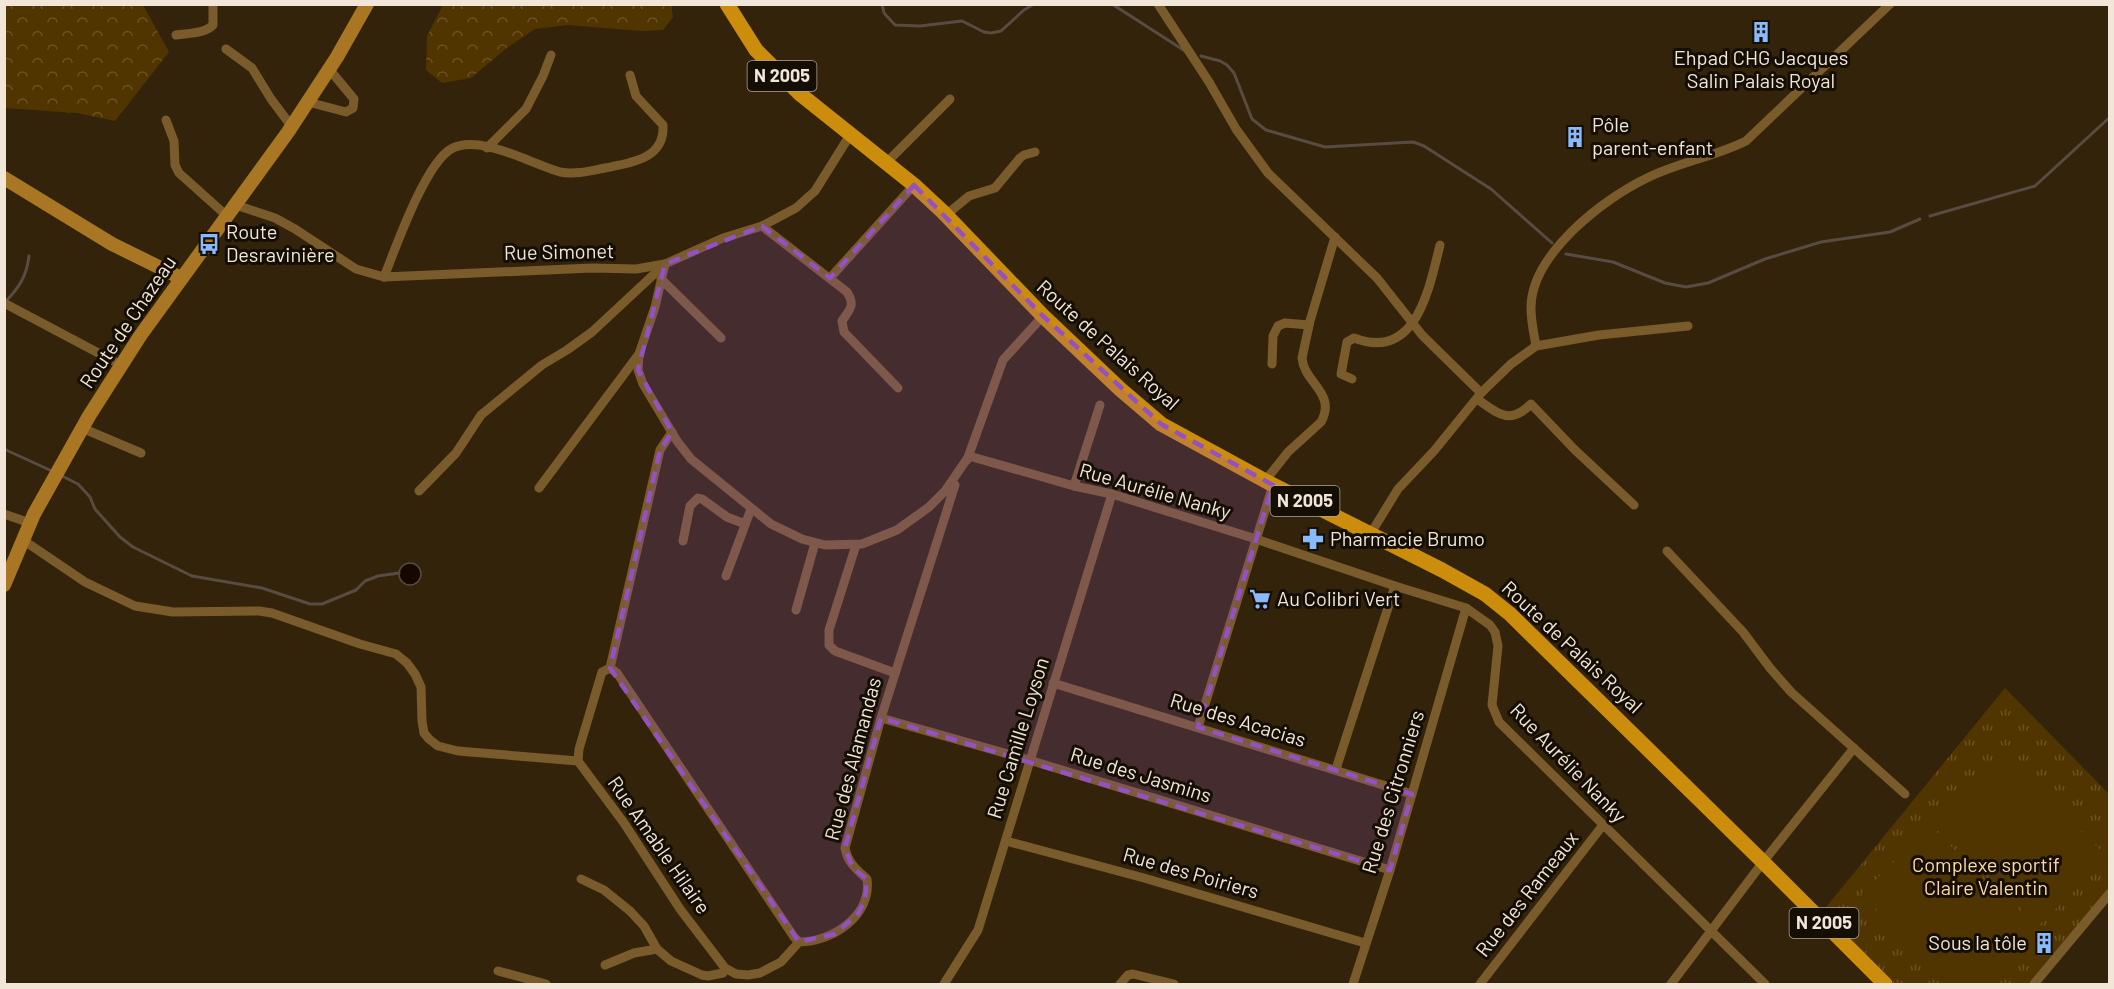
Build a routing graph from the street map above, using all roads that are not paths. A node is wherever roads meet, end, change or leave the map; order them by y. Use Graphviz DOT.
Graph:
graph roads {
  1 [pos="213,4"];
  2 [pos="367,4"];
  3 [pos="727,4"];
  4 [pos="1158,4"];
  5 [pos="1890,4"];
  6 [pos="176,35"];
  7 [pos="226,49"];
  8 [pos="551,55"];
  9 [pos="329,69"];
  10 [pos="630,75"];
  11 [pos="950,99"];
  12 [pos="308,102"];
  13 [pos="166,120"];
  14 [pos="292,127"];
  15 [pos="850,135"];
  16 [pos="487,147"];
  17 [pos="1035,152"];
  18 [pos="886,164"];
  19 [pos="4,178"];
  20 [pos="914,185"];
  21 [pos="236,205"];
  22 [pos="946,215"];
  23 [pos="227,216"];
  24 [pos="762,226"];
  25 [pos="1335,237"];
  26 [pos="1440,245"];
  27 [pos="665,264"];
  28 [pos="384,277"];
  29 [pos="181,278"];
  30 [pos="830,278"];
  31 [pos="661,279"];
  32 [pos="4,303"];
  33 [pos="1043,316"];
  34 [pos="1413,323"];
  35 [pos="1309,325"];
  36 [pos="1688,326"];
  37 [pos="721,338"];
  38 [pos="1536,345"];
  39 [pos="639,354"];
  40 [pos="1272,364"];
  41 [pos="121,365"];
  42 [pos="1352,379"];
  43 [pos="898,388"];
  44 [pos="1479,396"];
  45 [pos="1100,405"];
  46 [pos="82,428"];
  47 [pos="672,432"];
  48 [pos="141,453"];
  49 [pos="969,456"];
  50 [pos="1269,483"];
  51 [pos="1074,486"];
  52 [pos="539,488"];
  53 [pos="419,491"];
  54 [pos="1112,494"];
  55 [pos="1634,505"];
  56 [pos="751,508"];
  57 [pos="4,514"];
  58 [pos="30,523"];
  59 [pos="745,524"];
  60 [pos="1371,533"];
  61 [pos="1256,539"];
  62 [pos="23,540"];
  63 [pos="683,541"];
  64 [pos="815,543"];
  65 [pos="856,544"];
  66 [pos="1667,551"];
  67 [pos="726,576"];
  68 [pos="4,585"];
  69 [pos="1395,586"];
  70 [pos="1466,608"];
  71 [pos="796,610"];
  72 [pos="614,670"];
  73 [pos="895,673"];
  74 [pos="1053,683"];
  75 [pos="881,718"];
  76 [pos="1198,727"];
  77 [pos="1854,748"];
  78 [pos="1029,760"];
  79 [pos="578,761"];
  80 [pos="1336,769"];
  81 [pos="1412,794"];
  82 [pos="1905,794"];
  83 [pos="1603,825"];
  84 [pos="1005,841"];
  85 [pos="1763,861"];
  86 [pos="1389,870"];
  87 [pos="581,879"];
  88 [pos="2109,893"];
  89 [pos="1711,930"];
  90 [pos="799,942"];
  91 [pos="1365,943"];
  92 [pos="657,949"];
  93 [pos="606,965"];
  94 [pos="725,968"];
  95 [pos="498,971"];
  96 [pos="546,984"];
  97 [pos="944,984"];
  98 [pos="1120,984"];
  99 [pos="1174,984"];
  100 [pos="1353,984"];
  101 [pos="1480,984"];
  102 [pos="1671,984"];
  103 [pos="1765,984"];
  104 [pos="1884,984"];
  105 [pos="2034,984"];
  1 -- 6 [label="street"];
  2 -- 9 [label="main road, Route de Chazeau"];
  3 -- 15 [label="main road, Route de Palais Royal / N 2005"];
  4 -- 25 [label="street"];
  5 -- 38 [label="street"];
  7 -- 14 [label="street"];
  8 -- 16 [label="street"];
  9 -- 12 [label="main road, Route de Chazeau"];
  9 -- 12 [label="street"];
  10 -- 16 [label="street"];
  11 -- 18 [label="street"];
  12 -- 14 [label="main road, Route de Chazeau"];
  13 -- 23 [label="street"];
  14 -- 21 [label="main road, Route de Chazeau"];
  15 -- 18 [label="main road, Route de Palais Royal / N 2005"];
  15 -- 24 [label="street, Rue Simonet"];
  16 -- 28 [label="street"];
  17 -- 22 [label="street"];
  18 -- 20 [label="main road, Route de Palais Royal / N 2005"];
  19 -- 29 [label="main road"];
  20 -- 22 [label="main road, Route de Palais Royal / N 2005"];
  20 -- 30 [label="street"];
  21 -- 23 [label="main road, Route de Chazeau"];
  21 -- 28 [label="street, Rue Simonet"];
  22 -- 33 [label="main road, Route de Palais Royal / N 2005"];
  23 -- 29 [label="main road, Route de Chazeau"];
  24 -- 27 [label="street, Rue Simonet"];
  24 -- 30 [label="street"];
  25 -- 34 [label="street"];
  25 -- 35 [label="street"];
  26 -- 34 [label="street"];
  27 -- 28 [label="street, Rue Simonet"];
  27 -- 31 [label="street"];
  27 -- 53 [label="street"];
  29 -- 41 [label="main road, Route de Chazeau"];
  30 -- 43 [label="street"];
  31 -- 37 [label="street"];
  31 -- 39 [label="street"];
  32 -- 41 [label="street"];
  33 -- 49 [label="street, Rue des Alamandas"];
  33 -- 50 [label="main road, Route de Palais Royal / N 2005"];
  34 -- 42 [label="street"];
  34 -- 44 [label="street"];
  35 -- 40 [label="street"];
  35 -- 50 [label="street"];
  36 -- 38 [label="street"];
  38 -- 44 [label="street"];
  39 -- 47 [label="street"];
  39 -- 52 [label="street"];
  41 -- 46 [label="main road, Route de Chazeau"];
  44 -- 55 [label="street"];
  44 -- 60 [label="street"];
  45 -- 51 [label="street"];
  46 -- 48 [label="street"];
  46 -- 58 [label="main road, Route de Chazeau"];
  47 -- 56 [label="street"];
  47 -- 72 [label="street"];
  49 -- 51 [label="street, Rue Aurélie Nanky"];
  49 -- 65 [label="street"];
  49 -- 73 [label="street, Rue des Alamandas"];
  50 -- 60 [label="main road, Route de Palais Royal / N 2005"];
  50 -- 61 [label="street"];
  51 -- 54 [label="street, Rue Aurélie Nanky"];
  54 -- 61 [label="street, Rue Aurélie Nanky"];
  54 -- 74 [label="street, Rue Camille Loyson"];
  56 -- 59 [label="street"];
  56 -- 64 [label="street"];
  57 -- 58 [label="street"];
  58 -- 62 [label="main road, Route de Chazeau"];
  59 -- 63 [label="street"];
  59 -- 67 [label="street"];
  60 -- 85 [label="main road, Route de Palais Royal / N 2005"];
  61 -- 69 [label="street, Rue Aurélie Nanky"];
  61 -- 76 [label="street"];
  62 -- 68 [label="main road, Route de Chazeau"];
  62 -- 79 [label="street"];
  64 -- 65 [label="street"];
  64 -- 71 [label="street"];
  65 -- 73 [label="street"];
  66 -- 77 [label="street"];
  69 -- 70 [label="street, Rue Aurélie Nanky"];
  69 -- 80 [label="street"];
  70 -- 81 [label="street, Rue des Citronniers"];
  70 -- 83 [label="street, Rue Aurélie Nanky"];
  72 -- 79 [label="street"];
  72 -- 90 [label="street"];
  73 -- 75 [label="street, Rue des Alamandas"];
  74 -- 76 [label="street, Rue des Acacias"];
  74 -- 78 [label="street, Rue Camille Loyson"];
  75 -- 78 [label="street, Rue des Jasmins"];
  75 -- 90 [label="street, Rue des Alamandas"];
  76 -- 80 [label="street, Rue des Acacias"];
  77 -- 82 [label="street"];
  77 -- 85 [label="street"];
  78 -- 84 [label="street, Rue Camille Loyson"];
  78 -- 86 [label="street, Rue des Jasmins"];
  79 -- 94 [label="street, Rue Amable Hilaire"];
  80 -- 81 [label="street, Rue des Acacias"];
  81 -- 86 [label="street, Rue des Citronniers"];
  83 -- 89 [label="street, Rue Aurélie Nanky"];
  83 -- 101 [label="street, Rue des Rameaux"];
  84 -- 91 [label="street, Rue des Poiriers"];
  84 -- 97 [label="street, Rue Camille Loyson"];
  85 -- 89 [label="street"];
  85 -- 104 [label="main road, Route de Palais Royal / N 2005"];
  86 -- 91 [label="street, Rue des Citronniers"];
  87 -- 92 [label="street"];
  88 -- 105 [label="street"];
  89 -- 102 [label="street"];
  89 -- 103 [label="street, Rue Aurélie Nanky"];
  90 -- 94 [label="street"];
  91 -- 100 [label="street, Rue des Citronniers"];
  92 -- 93 [label="street"];
  92 -- 94 [label="street"];
  95 -- 96 [label="street"];
  98 -- 99 [label="street"];
}
